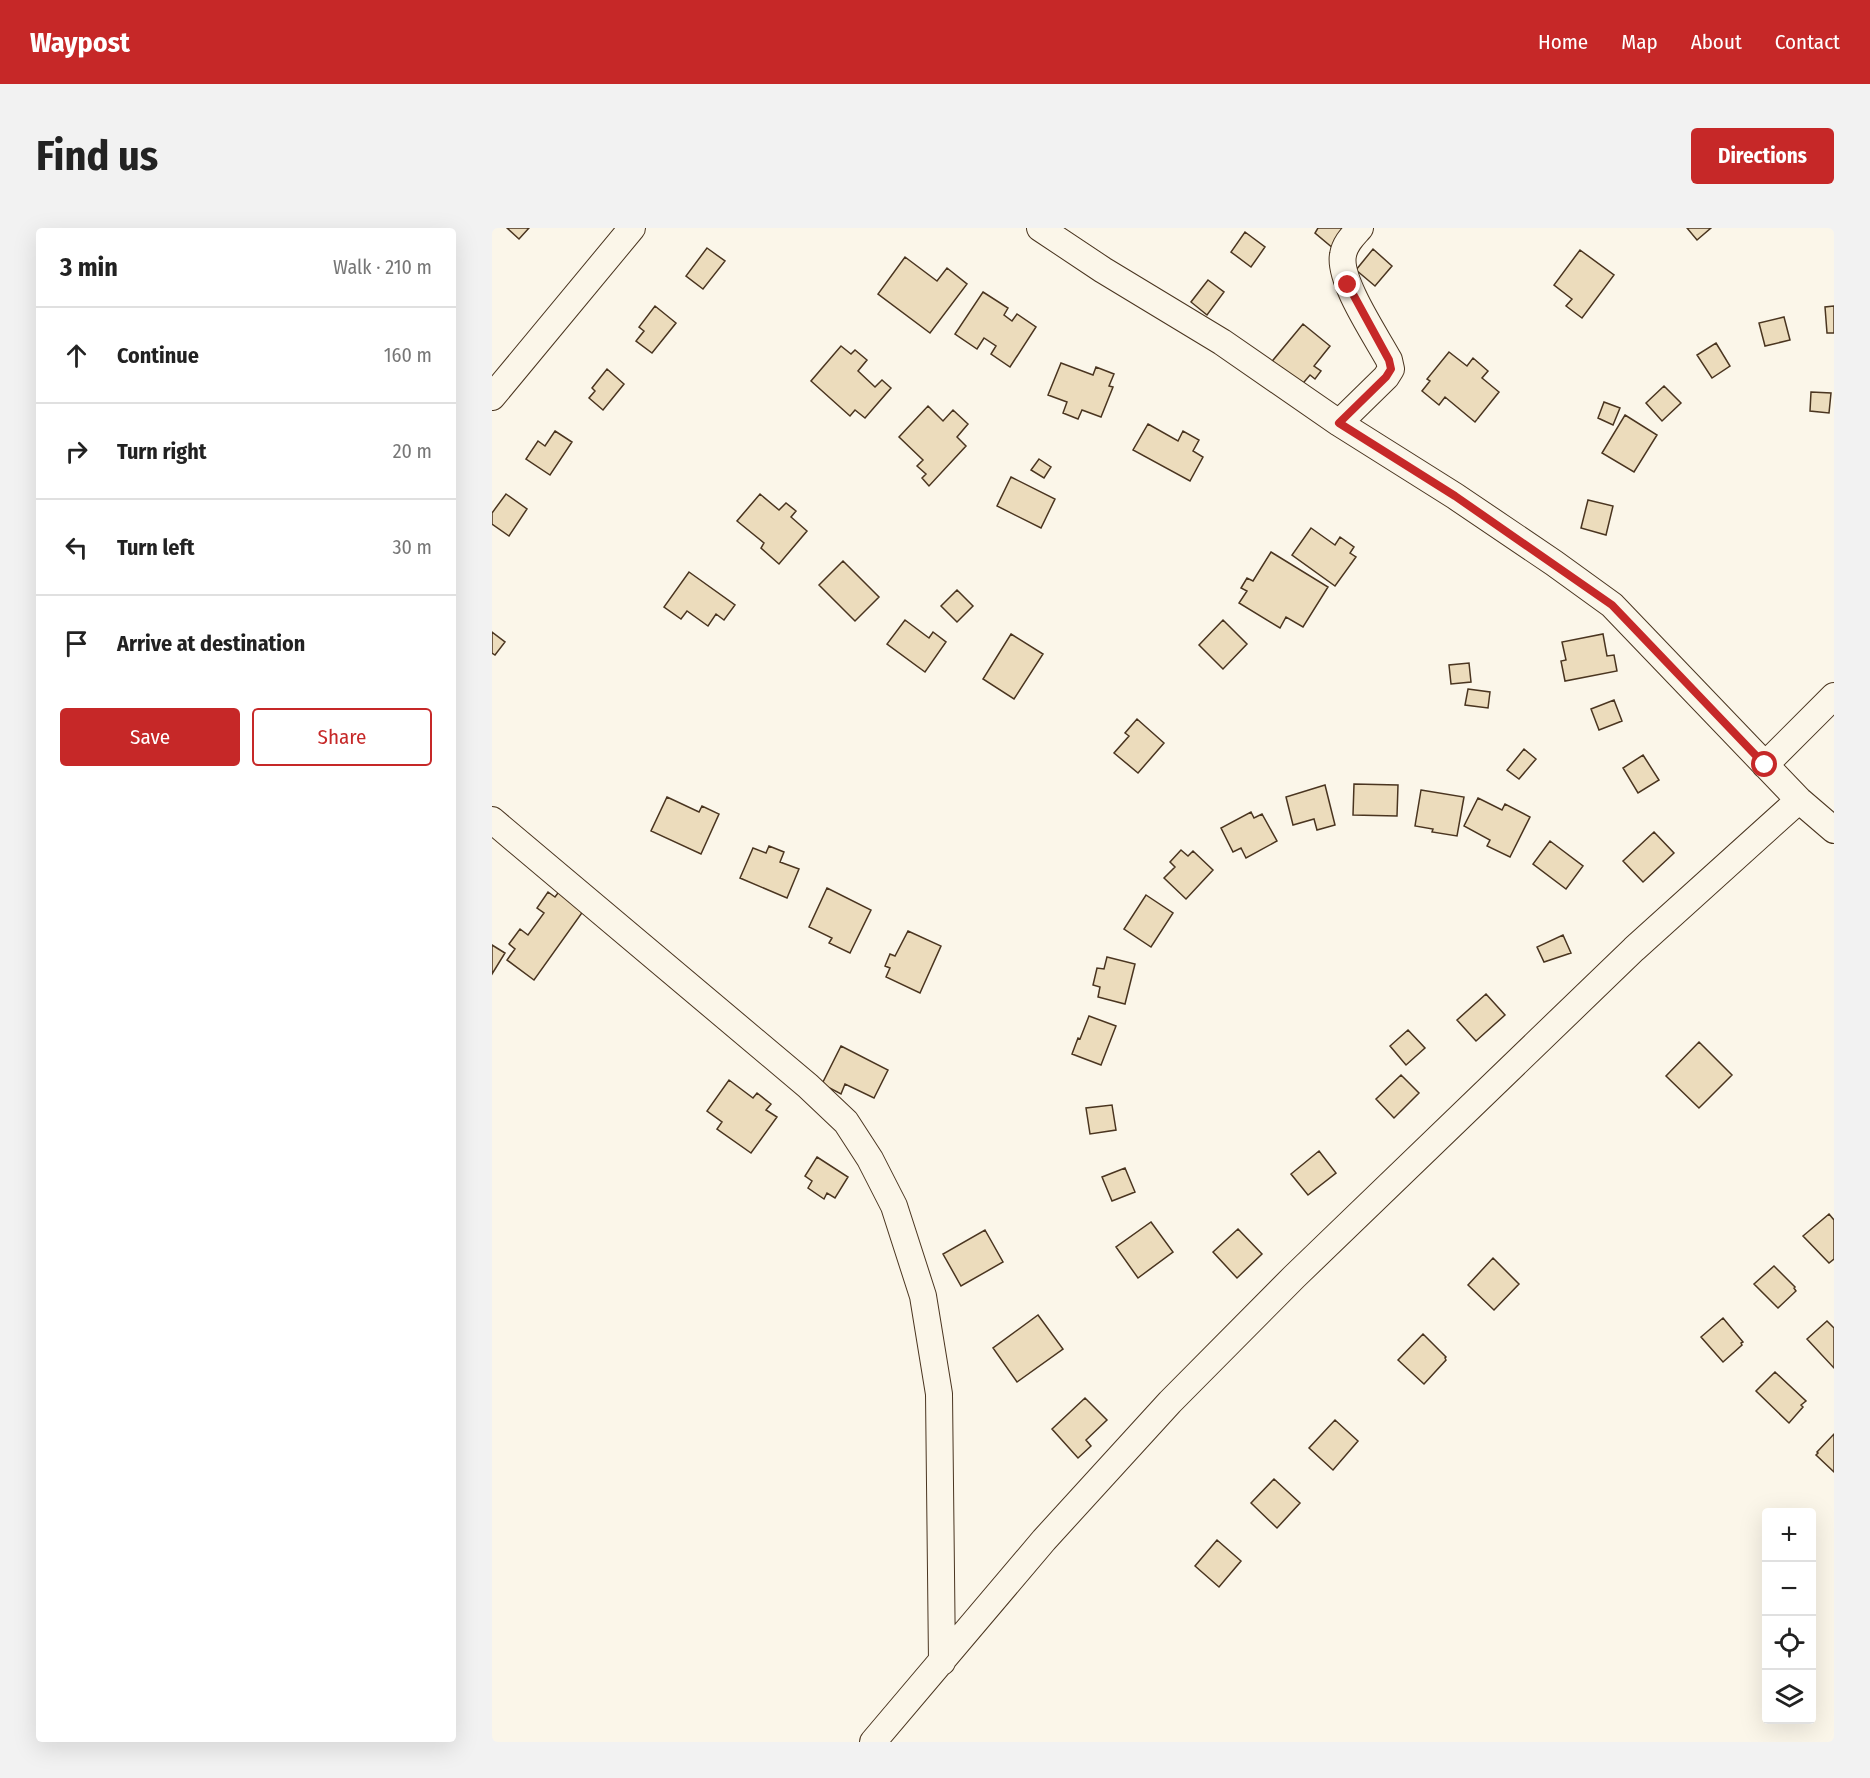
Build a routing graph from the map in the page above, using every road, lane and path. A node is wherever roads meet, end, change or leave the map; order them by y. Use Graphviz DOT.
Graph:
graph roads {
  1 [pos="632,228"];
  2 [pos="1040,228"];
  3 [pos="1360,228"];
  4 [pos="492,397"];
  5 [pos="1339,423"];
  6 [pos="1834,696"];
  7 [pos="1765,765"];
  8 [pos="1799,800"];
  9 [pos="492,820"];
  10 [pos="1834,830"];
  11 [pos="942,1662"];
  12 [pos="873,1742"];
  1 -- 4 [label="street"];
  2 -- 5 [label="street"];
  3 -- 5 [label="street"];
  5 -- 7 [label="street"];
  6 -- 7 [label="street"];
  7 -- 8 [label="street"];
  8 -- 10 [label="street"];
  8 -- 11 [label="street"];
  9 -- 11 [label="street"];
  11 -- 12 [label="street"];
}
